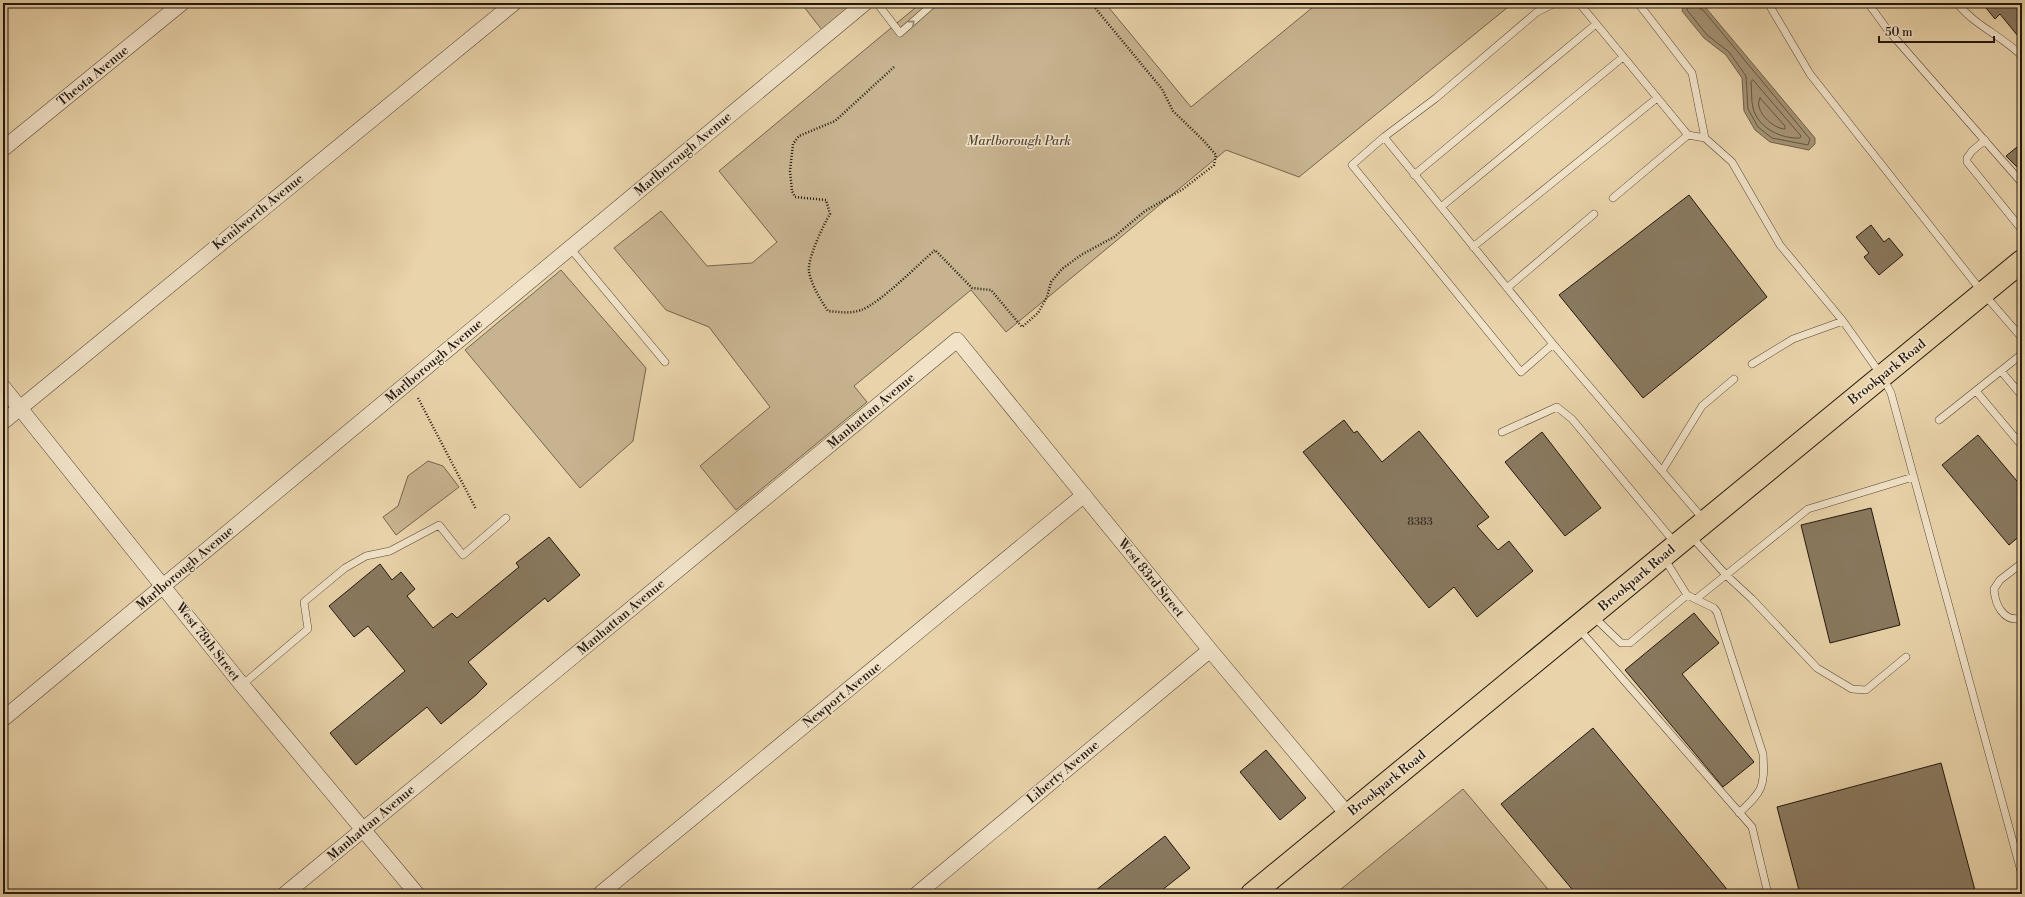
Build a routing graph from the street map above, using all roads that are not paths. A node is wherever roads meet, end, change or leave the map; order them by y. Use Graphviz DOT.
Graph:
graph roads {
  1 [pos="182,3"];
  2 [pos="514,3"];
  3 [pos="865,3"];
  4 [pos="877,3"];
  5 [pos="934,3"];
  6 [pos="1555,3"];
  7 [pos="1579,3"];
  8 [pos="1638,3"];
  9 [pos="1768,3"];
  10 [pos="1868,3"];
  11 [pos="1957,3"];
  12 [pos="1596,24"];
  13 [pos="2022,56"];
  14 [pos="1623,57"];
  15 [pos="1657,98"];
  16 [pos="1688,135"];
  17 [pos="1384,138"];
  18 [pos="1705,138"];
  19 [pos="1985,140"];
  20 [pos="3,149"];
  21 [pos="1414,175"];
  22 [pos="2022,183"];
  23 [pos="1613,198"];
  24 [pos="1440,207"];
  25 [pos="1594,214"];
  26 [pos="2022,230"];
  27 [pos="1473,247"];
  28 [pos="570,248"];
  29 [pos="2022,261"];
  30 [pos="1507,288"];
  31 [pos="1983,293"];
  32 [pos="1843,322"];
  33 [pos="2022,338"];
  34 [pos="957,340"];
  35 [pos="1553,344"];
  36 [pos="2022,354"];
  37 [pos="665,362"];
  38 [pos="1752,364"];
  39 [pos="2001,371"];
  40 [pos="1882,376"];
  41 [pos="1734,379"];
  42 [pos="3,387"];
  43 [pos="1976,391"];
  44 [pos="2022,396"];
  45 [pos="20,408"];
  46 [pos="1939,420"];
  47 [pos="3,422"];
  48 [pos="1502,432"];
  49 [pos="2022,446"];
  50 [pos="1662,471"];
  51 [pos="1913,477"];
  52 [pos="1084,495"];
  53 [pos="506,518"];
  54 [pos="1684,539"];
  55 [pos="2022,562"];
  56 [pos="1726,575"];
  57 [pos="164,586"];
  58 [pos="1688,595"];
  59 [pos="1696,599"];
  60 [pos="2022,618"];
  61 [pos="1584,621"];
  62 [pos="1210,650"];
  63 [pos="1906,657"];
  64 [pos="242,685"];
  65 [pos="3,719"];
  66 [pos="1739,813"];
  67 [pos="1348,815"];
  68 [pos="363,830"];
  69 [pos="2022,875"];
  70 [pos="285,894"];
  71 [pos="417,894"];
  72 [pos="600,894"];
  73 [pos="917,894"];
  74 [pos="1252,894"];
  75 [pos="1768,894"];
  1 -- 20 [label="street, Theota Avenue"];
  2 -- 45 [label="street, Kenilworth Avenue"];
  3 -- 28 [label="street, Marlborough Avenue"];
  4 -- 5 [label="lane, one-way"];
  6 -- 17 [label="lane"];
  7 -- 12 [label="lane"];
  8 -- 18 [label="lane"];
  9 -- 31 [label="lane"];
  10 -- 19 [label="lane"];
  11 -- 13 [label="lane"];
  12 -- 14 [label="lane"];
  12 -- 21 [label="lane"];
  14 -- 15 [label="lane"];
  14 -- 24 [label="lane"];
  15 -- 16 [label="lane"];
  15 -- 27 [label="lane"];
  16 -- 18 [label="lane"];
  16 -- 23 [label="lane"];
  17 -- 21 [label="lane"];
  17 -- 35 [label="lane"];
  18 -- 32 [label="lane"];
  19 -- 22 [label="lane"];
  19 -- 26 [label="lane"];
  21 -- 24 [label="lane"];
  24 -- 27 [label="lane"];
  25 -- 30 [label="lane"];
  27 -- 30 [label="lane"];
  28 -- 37 [label="lane"];
  28 -- 57 [label="street, Marlborough Avenue"];
  29 -- 31 [label="main road, Brookpark Road"];
  30 -- 35 [label="lane"];
  31 -- 33 [label="lane"];
  31 -- 40 [label="main road, Brookpark Road"];
  32 -- 38 [label="lane"];
  32 -- 40 [label="lane"];
  34 -- 52 [label="street, West 83rd Street"];
  34 -- 68 [label="street, Manhattan Avenue"];
  35 -- 50 [label="lane"];
  36 -- 39 [label="lane"];
  39 -- 43 [label="lane"];
  39 -- 44 [label="lane"];
  40 -- 51 [label="lane"];
  40 -- 54 [label="main road, Brookpark Road"];
  41 -- 50 [label="lane"];
  42 -- 45 [label="street, West 78th Street"];
  43 -- 46 [label="lane"];
  43 -- 49 [label="lane"];
  45 -- 47 [label="street, Kenilworth Avenue"];
  45 -- 57 [label="street, West 78th Street"];
  48 -- 54 [label="lane"];
  50 -- 54 [label="lane"];
  51 -- 56 [label="lane"];
  51 -- 69 [label="lane"];
  52 -- 62 [label="street, West 83rd Street"];
  52 -- 72 [label="street, Newport Avenue"];
  53 -- 64 [label="lane"];
  54 -- 56 [label="lane"];
  54 -- 58 [label="lane"];
  54 -- 61 [label="main road, Brookpark Road"];
  55 -- 60 [label="lane"];
  56 -- 59 [label="lane"];
  56 -- 63 [label="lane"];
  57 -- 64 [label="street, West 78th Street"];
  57 -- 65 [label="street, Marlborough Avenue"];
  58 -- 59 [label="lane"];
  58 -- 61 [label="lane"];
  59 -- 66 [label="lane"];
  61 -- 66 [label="lane"];
  61 -- 67 [label="main road, Brookpark Road"];
  62 -- 67 [label="street, West 83rd Street"];
  62 -- 73 [label="street, Liberty Avenue"];
  64 -- 68 [label="street, West 78th Street"];
  66 -- 75 [label="lane"];
  67 -- 74 [label="main road, Brookpark Road"];
  68 -- 70 [label="street, Manhattan Avenue"];
  68 -- 71 [label="street, West 78th Street"];
}
